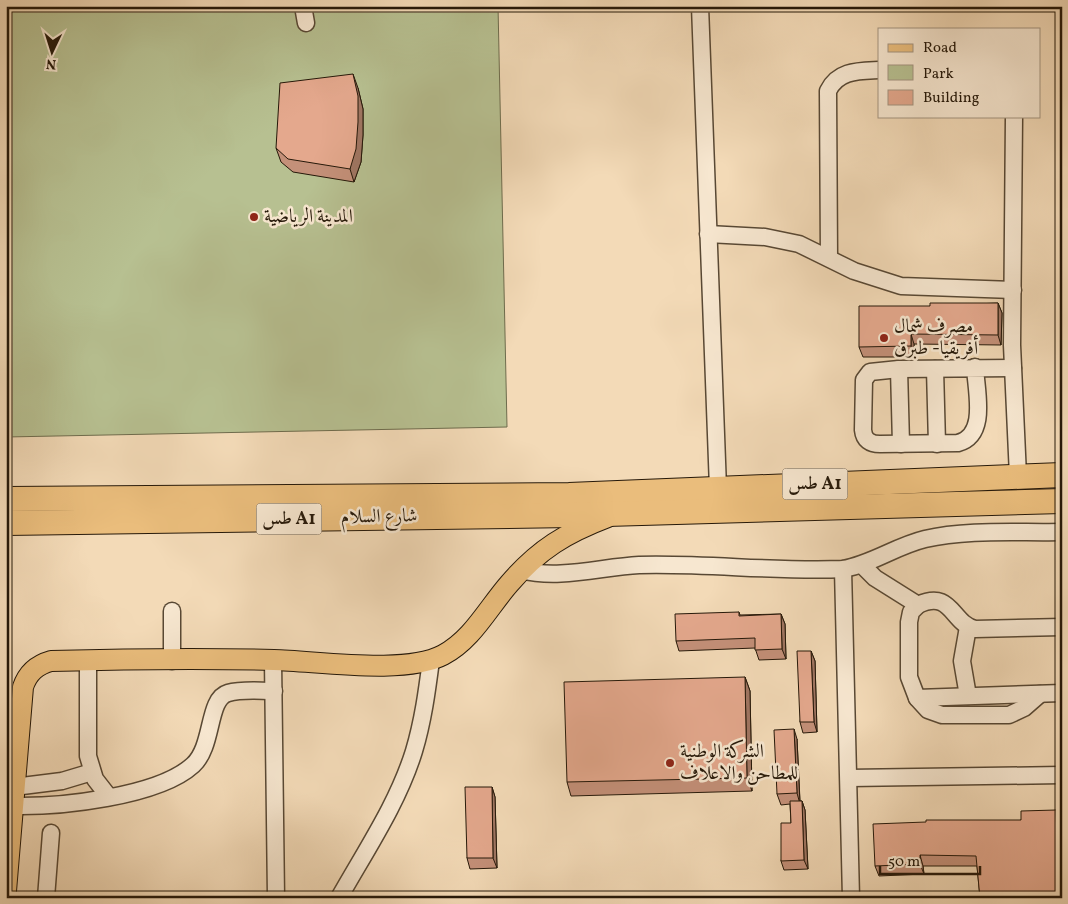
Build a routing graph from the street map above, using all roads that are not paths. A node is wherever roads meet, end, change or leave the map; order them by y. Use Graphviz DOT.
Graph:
graph roads {
  1 [pos="303,6"];
  2 [pos="700,6"];
  3 [pos="306,23"];
  4 [pos="878,70"];
  5 [pos="1014,118"];
  6 [pos="708,234"];
  7 [pos="829,258"];
  8 [pos="1013,290"];
  9 [pos="975,368"];
  10 [pos="1013,368"];
  11 [pos="899,369"];
  12 [pos="935,369"];
  13 [pos="901,444"];
  14 [pos="937,444"];
  15 [pos="1062,475"];
  16 [pos="1018,476"];
  17 [pos="718,488"];
  18 [pos="6,500"];
  19 [pos="1062,501"];
  20 [pos="570,505"];
  21 [pos="617,514"];
  22 [pos="6,523"];
  23 [pos="1062,532"];
  24 [pos="862,565"];
  25 [pos="843,569"];
  26 [pos="521,570"];
  27 [pos="918,605"];
  28 [pos="172,611"];
  29 [pos="968,627"];
  30 [pos="1062,627"];
  31 [pos="172,660"];
  32 [pos="273,660"];
  33 [pos="431,660"];
  34 [pos="88,661"];
  35 [pos="274,691"];
  36 [pos="1062,693"];
  37 [pos="1040,694"];
  38 [pos="968,696"];
  39 [pos="916,698"];
  40 [pos="92,772"];
  41 [pos="1062,775"];
  42 [pos="849,778"];
  43 [pos="14,796"];
  44 [pos="109,797"];
  45 [pos="51,833"];
  46 [pos="6,891"];
  47 [pos="46,898"];
  48 [pos="276,898"];
  49 [pos="340,898"];
  50 [pos="851,898"];
  1 -- 3 [label="street"];
  2 -- 6 [label="street"];
  4 -- 7 [label="street"];
  5 -- 8 [label="street"];
  6 -- 7 [label="street"];
  6 -- 17 [label="street"];
  7 -- 8 [label="street"];
  8 -- 10 [label="street"];
  9 -- 10 [label="street"];
  9 -- 12 [label="street"];
  9 -- 14 [label="street"];
  10 -- 16 [label="street"];
  11 -- 12 [label="street"];
  11 -- 13 [label="street"];
  11 -- 13 [label="street"];
  12 -- 14 [label="street"];
  13 -- 14 [label="street"];
  15 -- 16 [label="highway, طس A1"];
  16 -- 17 [label="highway, طس A1"];
  17 -- 20 [label="highway, طس A1"];
  18 -- 20 [label="highway, شارع السلام / طس A1"];
  19 -- 21 [label="highway, طس A1"];
  20 -- 21 [label="highway, طس A1"];
  20 -- 22 [label="highway, شارع السلام / طس A1"];
  21 -- 26 [label="main road"];
  23 -- 24 [label="street"];
  24 -- 25 [label="street"];
  24 -- 27 [label="street"];
  25 -- 26 [label="street"];
  25 -- 42 [label="street"];
  26 -- 33 [label="main road"];
  27 -- 29 [label="street"];
  27 -- 39 [label="street"];
  28 -- 31 [label="street"];
  29 -- 30 [label="street"];
  29 -- 38 [label="street"];
  31 -- 32 [label="main road"];
  31 -- 34 [label="main road"];
  32 -- 33 [label="main road"];
  32 -- 35 [label="street"];
  33 -- 49 [label="street"];
  34 -- 40 [label="street"];
  34 -- 43 [label="main road"];
  35 -- 44 [label="street"];
  35 -- 48 [label="street"];
  36 -- 37 [label="street"];
  37 -- 38 [label="street"];
  37 -- 39 [label="street"];
  38 -- 39 [label="street"];
  40 -- 43 [label="street"];
  40 -- 44 [label="street"];
  41 -- 42 [label="street"];
  42 -- 50 [label="street"];
  43 -- 44 [label="street"];
  43 -- 46 [label="main road"];
  45 -- 47 [label="street"];
}
